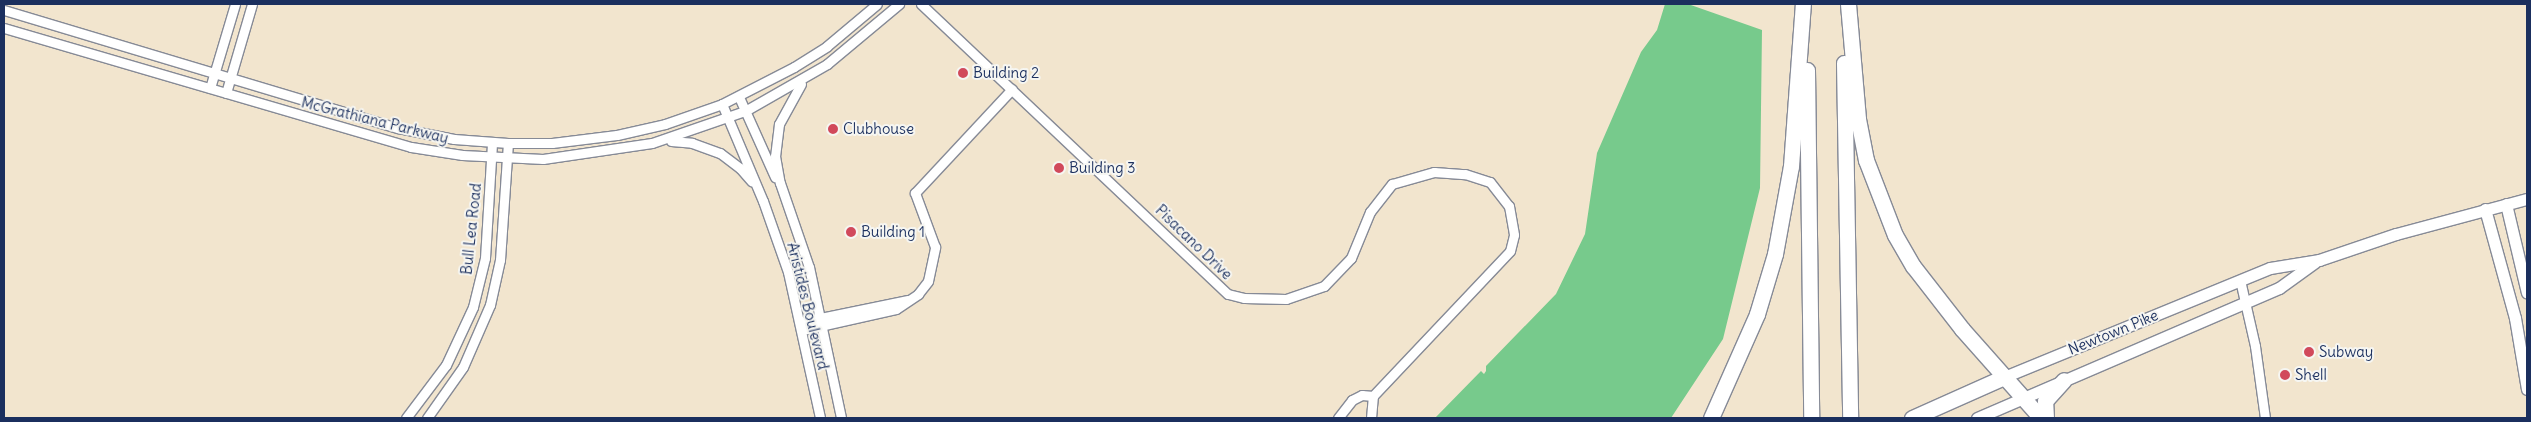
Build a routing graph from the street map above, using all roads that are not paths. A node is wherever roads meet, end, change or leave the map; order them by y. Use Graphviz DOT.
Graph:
graph roads {
  1 [pos="236,4"];
  2 [pos="252,4"];
  3 [pos="876,4"];
  4 [pos="899,4"];
  5 [pos="922,4"];
  6 [pos="1804,4"];
  7 [pos="1843,4"];
  8 [pos="1848,4"];
  9 [pos="4,10"];
  10 [pos="4,28"];
  11 [pos="215,74"];
  12 [pos="808,76"];
  13 [pos="231,78"];
  14 [pos="210,88"];
  15 [pos="1012,89"];
  16 [pos="226,93"];
  17 [pos="739,97"];
  18 [pos="722,104"];
  19 [pos="745,110"];
  20 [pos="728,118"];
  21 [pos="661,141"];
  22 [pos="492,143"];
  23 [pos="508,143"];
  24 [pos="491,158"];
  25 [pos="507,158"];
  26 [pos="2527,199"];
  27 [pos="763,201"];
  28 [pos="2506,204"];
  29 [pos="2485,209"];
  30 [pos="792,216"];
  31 [pos="2319,260"];
  32 [pos="2240,280"];
  33 [pos="2527,292"];
  34 [pos="2246,301"];
  35 [pos="821,322"];
  36 [pos="802,326"];
  37 [pos="2004,377"];
  38 [pos="2064,380"];
  39 [pos="2527,389"];
  40 [pos="1373,396"];
  41 [pos="2023,398"];
  42 [pos="1850,415"];
  43 [pos="1342,416"];
  44 [pos="406,418"];
  45 [pos="427,418"];
  46 [pos="820,418"];
  47 [pos="841,418"];
  48 [pos="1371,418"];
  49 [pos="1711,418"];
  50 [pos="1811,418"];
  51 [pos="1912,418"];
  52 [pos="1977,418"];
  53 [pos="2041,418"];
  54 [pos="2046,418"];
  55 [pos="2265,418"];
  1 -- 11 [label="street"];
  2 -- 13 [label="street"];
  3 -- 17 [label="street, McGrathiana Parkway"];
  4 -- 12 [label="street, McGrathiana Parkway"];
  5 -- 15 [label="street, Pisacano Drive"];
  6 -- 49 [label="highway"];
  6 -- 50 [label="highway"];
  7 -- 42 [label="highway"];
  8 -- 37 [label="highway"];
  9 -- 11 [label="street, McGrathiana Parkway"];
  10 -- 14 [label="street, McGrathiana Parkway"];
  11 -- 13 [label="street, McGrathiana Parkway"];
  11 -- 14 [label="street"];
  12 -- 19 [label="street, McGrathiana Parkway"];
  12 -- 30 [label="street, Aristides Boulevard"];
  13 -- 16 [label="street"];
  13 -- 22 [label="street, McGrathiana Parkway"];
  14 -- 16 [label="street, McGrathiana Parkway"];
  15 -- 35 [label="street"];
  15 -- 40 [label="street, Pisacano Drive"];
  16 -- 24 [label="street, McGrathiana Parkway"];
  17 -- 18 [label="street, McGrathiana Parkway"];
  17 -- 19 [label="street, Aristides Boulevard"];
  18 -- 20 [label="street, Aristides Boulevard"];
  18 -- 23 [label="street, McGrathiana Parkway"];
  19 -- 20 [label="street, McGrathiana Parkway"];
  19 -- 30 [label="street, Aristides Boulevard"];
  20 -- 21 [label="street, McGrathiana Parkway"];
  20 -- 27 [label="street, Aristides Boulevard"];
  21 -- 25 [label="street, McGrathiana Parkway"];
  21 -- 27 [label="street, Aristides Boulevard"];
  22 -- 23 [label="street, McGrathiana Parkway"];
  22 -- 24 [label="street, Bull Lea Road"];
  23 -- 25 [label="street, Bull Lea Road"];
  24 -- 25 [label="street, McGrathiana Parkway"];
  24 -- 44 [label="street, Bull Lea Road"];
  25 -- 45 [label="street, Bull Lea Road"];
  26 -- 28 [label="main road, Newtown Pike"];
  27 -- 36 [label="street, Aristides Boulevard"];
  28 -- 29 [label="main road, Newtown Pike"];
  28 -- 33 [label="main road"];
  29 -- 31 [label="main road, Newtown Pike"];
  29 -- 39 [label="main road"];
  30 -- 35 [label="street, Aristides Boulevard"];
  31 -- 32 [label="main road, Newtown Pike"];
  31 -- 34 [label="main road, Newtown Pike"];
  32 -- 34 [label="street"];
  32 -- 37 [label="main road, Newtown Pike"];
  34 -- 38 [label="main road, Newtown Pike"];
  34 -- 55 [label="street"];
  35 -- 36 [label="street"];
  35 -- 47 [label="street, Aristides Boulevard"];
  36 -- 46 [label="street, Aristides Boulevard"];
  37 -- 41 [label="highway"];
  37 -- 51 [label="highway, Newtown Pike"];
  38 -- 41 [label="main road, Newtown Pike"];
  38 -- 54 [label="highway"];
  40 -- 43 [label="street"];
  40 -- 48 [label="street"];
  41 -- 52 [label="main road, Newtown Pike"];
  41 -- 53 [label="highway"];
}
